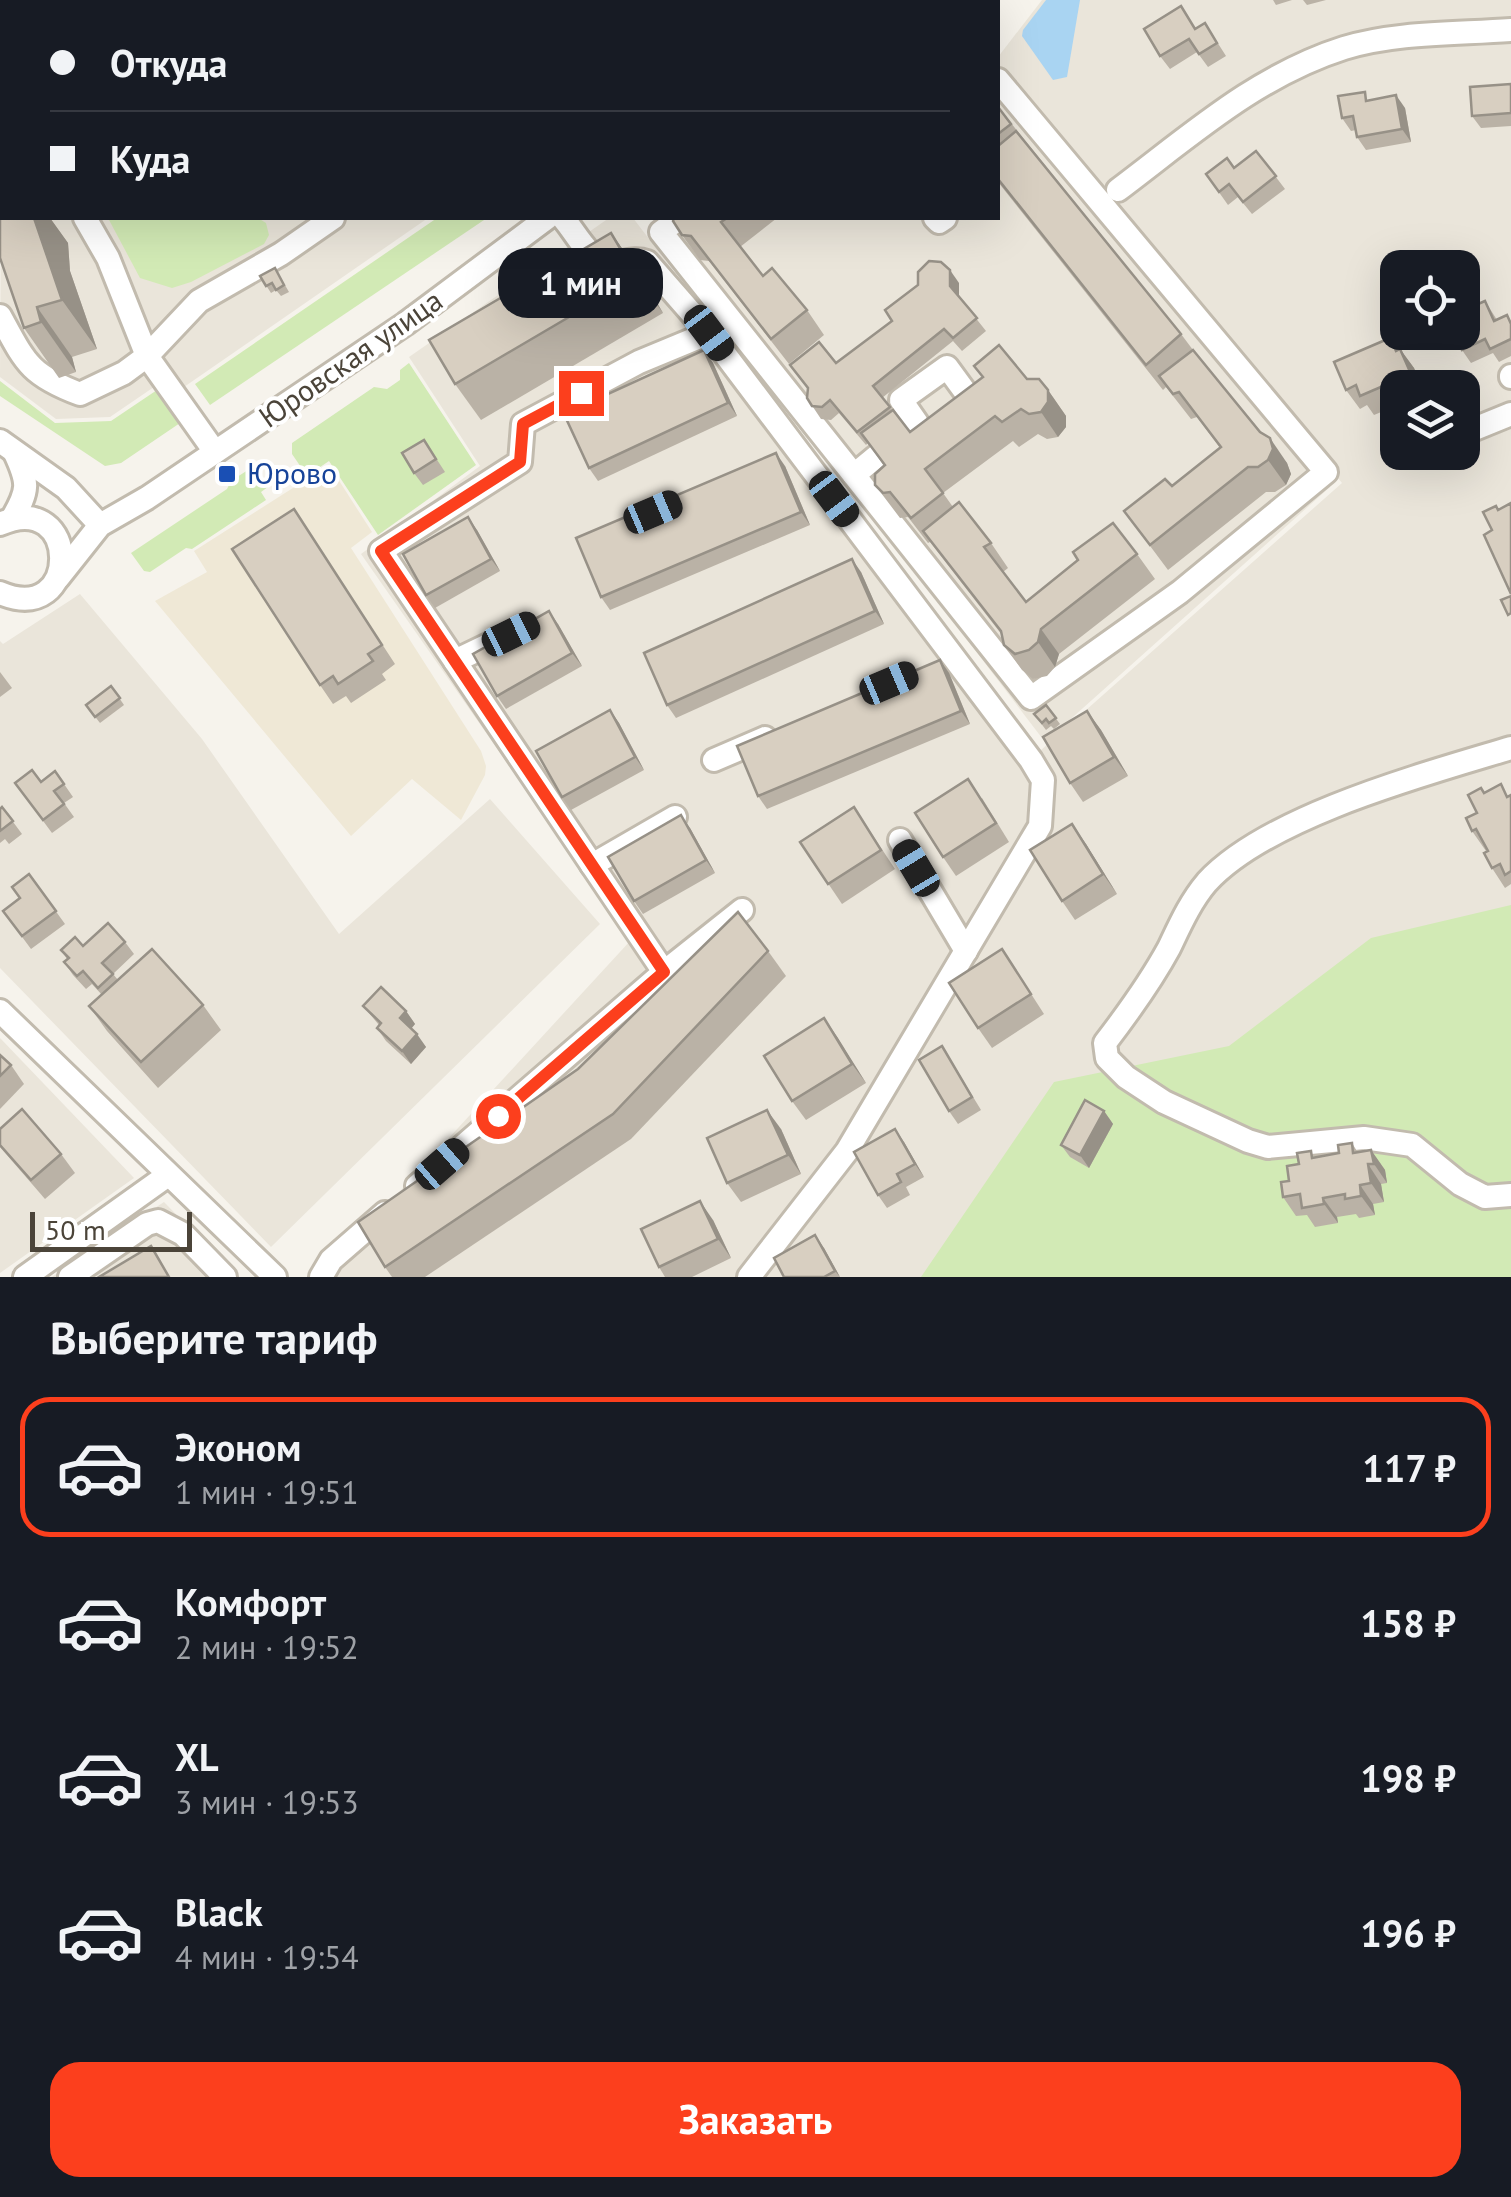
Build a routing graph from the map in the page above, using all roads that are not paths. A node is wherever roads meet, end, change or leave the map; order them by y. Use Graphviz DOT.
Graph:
graph roads {
  1 [pos="1511,30"];
  2 [pos="1000,83"];
  3 [pos="1118,190"];
  4 [pos="86,220"];
  5 [pos="543,220"];
  6 [pos="565,220"];
  7 [pos="677,220"];
  8 [pos="317,221"];
  9 [pos="0,316"];
  10 [pos="709,333"];
  11 [pos="147,356"];
  12 [pos="1511,414"];
  13 [pos="1480,427"];
  14 [pos="930,432"];
  15 [pos="7,446"];
  16 [pos="215,452"];
  17 [pos="854,475"];
  18 [pos="6,521"];
  19 [pos="39,521"];
  20 [pos="100,525"];
  21 [pos="58,578"];
  22 [pos="0,593"];
  23 [pos="538,620"];
  24 [pos="949,652"];
  25 [pos="456,662"];
  26 [pos="924,668"];
  27 [pos="784,729"];
  28 [pos="1511,748"];
  29 [pos="714,760"];
  30 [pos="674,817"];
  31 [pos="900,840"];
  32 [pos="592,865"];
  33 [pos="742,910"];
  34 [pos="966,951"];
  35 [pos="664,972"];
  36 [pos="0,1010"];
  37 [pos="168,1175"];
  38 [pos="1511,1195"];
  39 [pos="24,1277"];
  40 [pos="70,1277"];
  41 [pos="225,1277"];
  42 [pos="275,1277"];
  43 [pos="320,1277"];
  44 [pos="749,1277"];
  1 -- 3 [label="street"];
  2 -- 17 [label="street"];
  4 -- 11 [label="street"];
  5 -- 16 [label="street, Юровская улица"];
  6 -- 10 [label="street"];
  7 -- 17 [label="street"];
  8 -- 11 [label="street"];
  9 -- 11 [label="street"];
  10 -- 24 [label="street"];
  10 -- 25 [label="street"];
  11 -- 16 [label="street"];
  12 -- 13 [label="street"];
  14 -- 14 [label="street"];
  14 -- 17 [label="street"];
  15 -- 18 [label="street"];
  15 -- 20 [label="street"];
  16 -- 20 [label="street, Юровская улица"];
  18 -- 19 [label="street"];
  19 -- 20 [label="street"];
  19 -- 21 [label="street"];
  20 -- 21 [label="street, Юровская улица"];
  21 -- 22 [label="street"];
  23 -- 25 [label="street"];
  24 -- 26 [label="street"];
  24 -- 34 [label="street"];
  25 -- 32 [label="street"];
  27 -- 29 [label="street"];
  28 -- 38 [label="street"];
  30 -- 32 [label="street"];
  31 -- 34 [label="street"];
  32 -- 35 [label="street"];
  33 -- 35 [label="street"];
  34 -- 44 [label="street"];
  35 -- 43 [label="street"];
  36 -- 37 [label="street"];
  37 -- 39 [label="street"];
  37 -- 42 [label="street"];
  40 -- 41 [label="street"];
}
